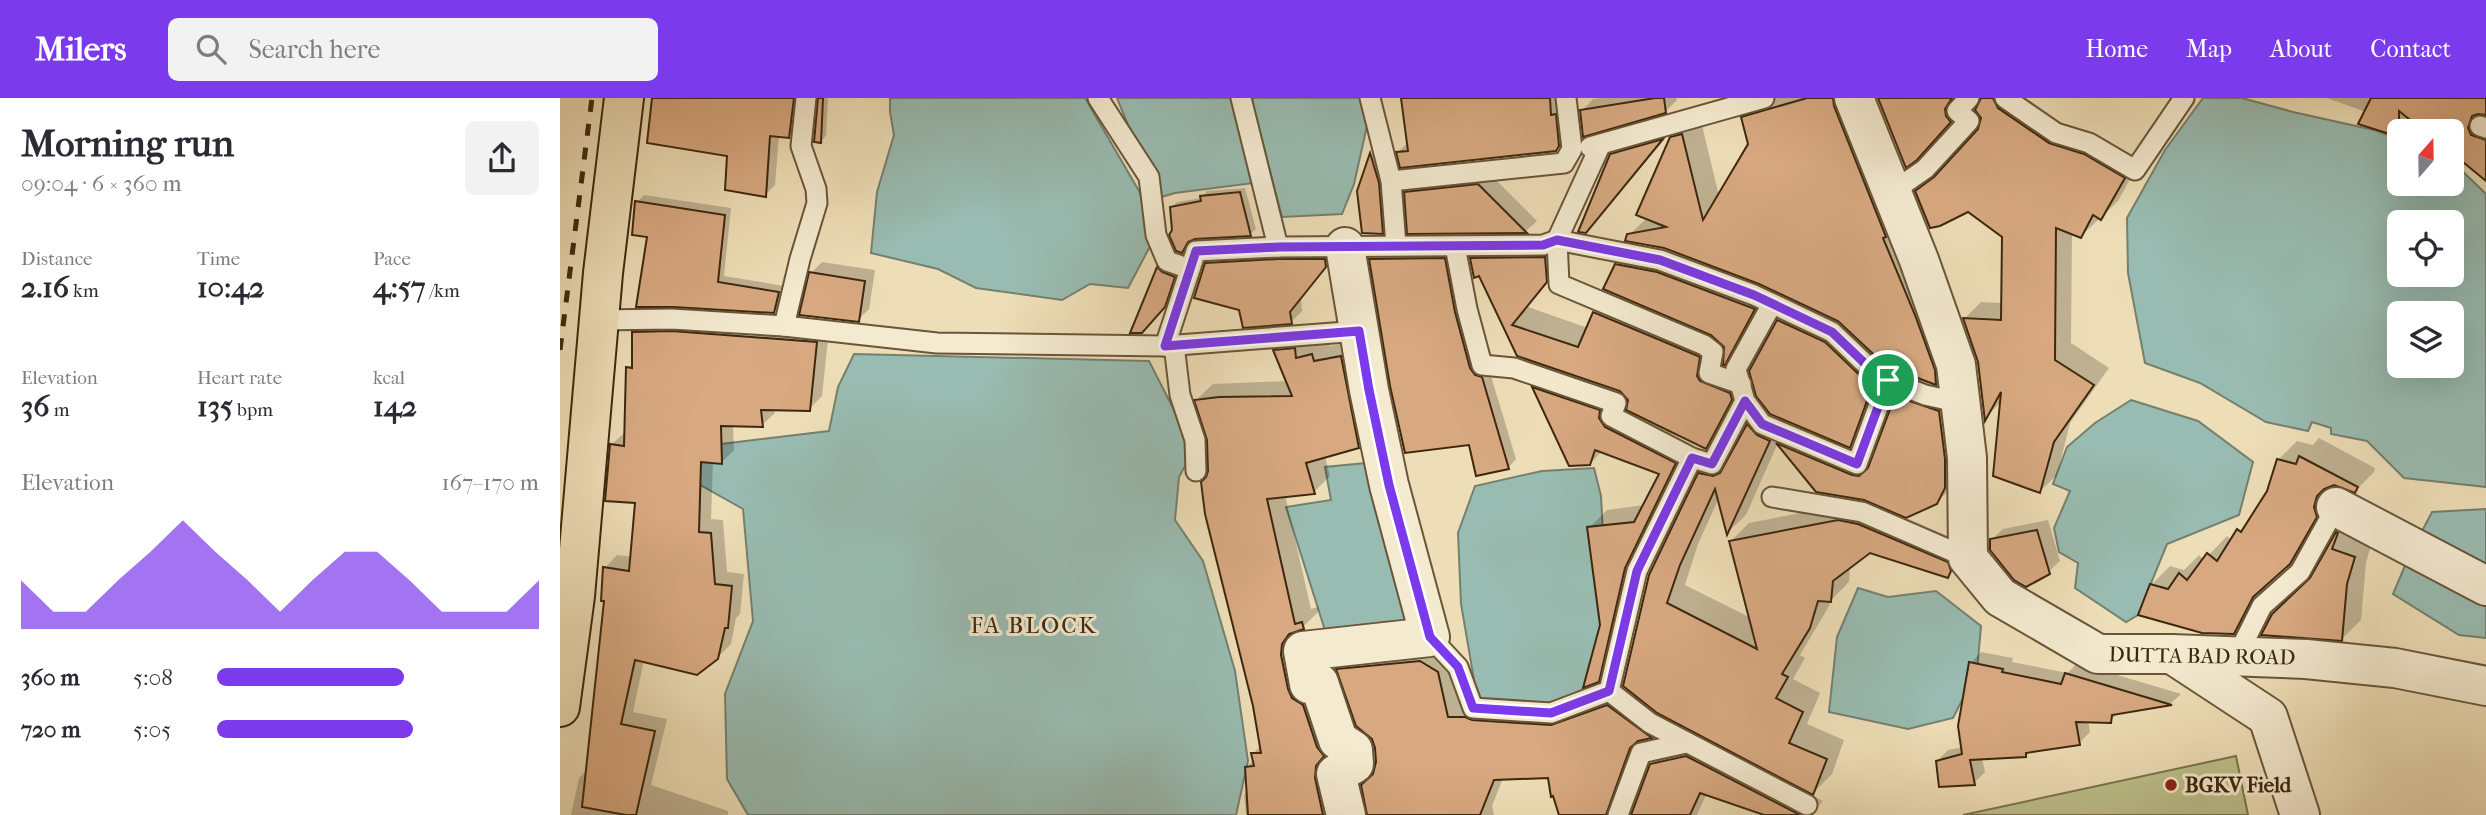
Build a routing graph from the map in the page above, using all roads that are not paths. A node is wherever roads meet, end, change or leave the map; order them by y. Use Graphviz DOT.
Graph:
graph roads {
  1 [pos="624,98"];
  2 [pos="806,98"];
  3 [pos="1098,98"];
  4 [pos="1241,98"];
  5 [pos="1370,98"];
  6 [pos="1566,98"];
  7 [pos="1764,98"];
  8 [pos="1854,98"];
  9 [pos="1969,98"];
  10 [pos="2004,98"];
  11 [pos="2184,98"];
  12 [pos="1600,146"];
  13 [pos="1572,149"];
  14 [pos="1391,181"];
  15 [pos="1892,192"];
  16 [pos="1557,240"];
  17 [pos="1396,245"];
  18 [pos="1278,247"];
  19 [pos="1345,247"];
  20 [pos="1455,247"];
  21 [pos="1190,269"];
  22 [pos="1772,304"];
  23 [pos="599,320"];
  24 [pos="784,327"];
  25 [pos="1359,331"];
  26 [pos="1170,346"];
  27 [pos="1888,380"];
  28 [pos="1743,393"];
  29 [pos="1961,402"];
  30 [pos="1692,458"];
  31 [pos="1196,471"];
  32 [pos="1772,497"];
  33 [pos="2336,508"];
  34 [pos="1968,558"];
  35 [pos="2486,586"];
  36 [pos="1430,637"];
  37 [pos="2171,654"];
  38 [pos="2237,656"];
  39 [pos="2486,686"];
  40 [pos="1609,691"];
  41 [pos="560,707"];
  42 [pos="1686,743"];
  43 [pos="1807,805"];
  44 [pos="1346,815"];
  45 [pos="1618,815"];
  46 [pos="2300,815"];
  1 -- 23 [label="main road"];
  2 -- 24 [label="lane"];
  3 -- 21 [label="lane"];
  4 -- 18 [label="lane"];
  5 -- 14 [label="lane"];
  6 -- 13 [label="lane"];
  7 -- 12 [label="lane"];
  8 -- 15 [label="street"];
  9 -- 15 [label="lane"];
  10 -- 11 [label="lane"];
  12 -- 13 [label="lane"];
  12 -- 16 [label="lane"];
  13 -- 14 [label="lane"];
  14 -- 17 [label="lane"];
  15 -- 29 [label="street"];
  16 -- 20 [label="lane"];
  16 -- 22 [label="lane"];
  16 -- 28 [label="lane"];
  17 -- 19 [label="lane"];
  17 -- 20 [label="lane"];
  18 -- 19 [label="lane"];
  18 -- 21 [label="lane"];
  19 -- 25 [label="street"];
  20 -- 30 [label="lane"];
  21 -- 26 [label="lane"];
  22 -- 27 [label="lane"];
  22 -- 28 [label="lane"];
  23 -- 24 [label="lane"];
  23 -- 41 [label="main road"];
  24 -- 26 [label="lane"];
  25 -- 26 [label="lane"];
  25 -- 36 [label="street"];
  26 -- 31 [label="lane"];
  27 -- 28 [label="lane"];
  27 -- 29 [label="lane"];
  28 -- 30 [label="lane"];
  29 -- 34 [label="street"];
  30 -- 40 [label="lane"];
  32 -- 34 [label="lane"];
  33 -- 35 [label="street"];
  33 -- 38 [label="lane"];
  34 -- 37 [label="street, DUTTA BAD ROAD"];
  36 -- 40 [label="lane"];
  36 -- 44 [label="street"];
  37 -- 38 [label="street, DUTTA BAD ROAD"];
  37 -- 46 [label="street"];
  38 -- 39 [label="street, DUTTA BAD ROAD"];
  40 -- 42 [label="lane"];
  42 -- 43 [label="lane"];
  42 -- 45 [label="lane"];
}
